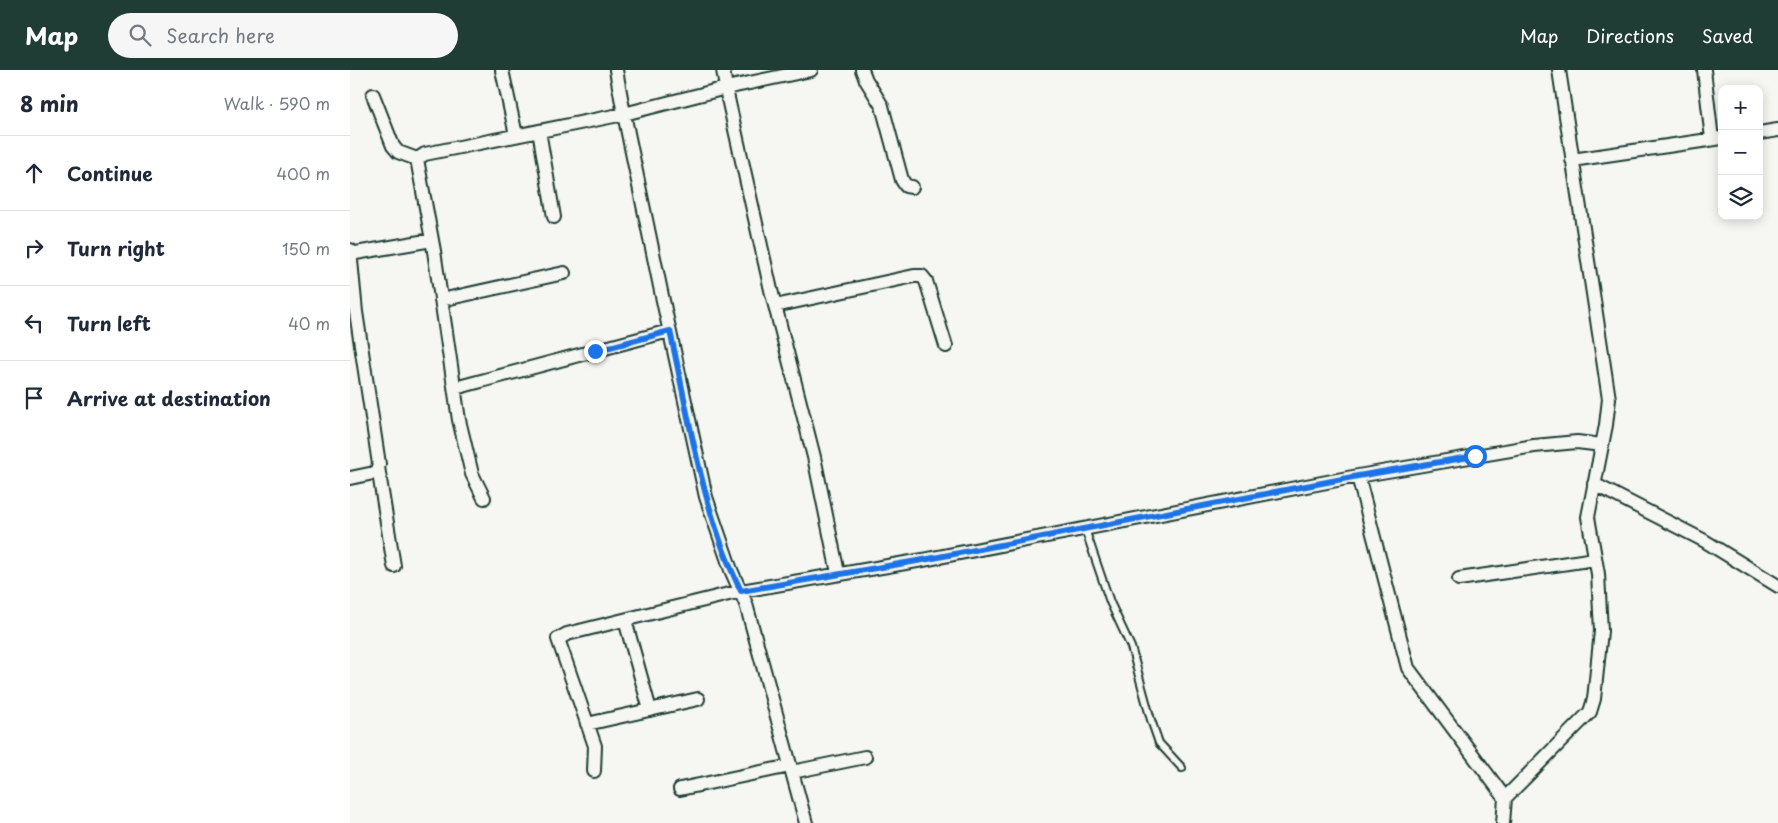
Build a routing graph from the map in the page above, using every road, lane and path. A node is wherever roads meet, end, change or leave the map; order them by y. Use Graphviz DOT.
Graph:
graph roads {
  1 [pos="502,70"];
  2 [pos="616,70"];
  3 [pos="723,70"];
  4 [pos="811,70"];
  5 [pos="862,70"];
  6 [pos="1559,70"];
  7 [pos="1704,70"];
  8 [pos="726,88"];
  9 [pos="373,94"];
  10 [pos="624,114"];
  11 [pos="1778,130"];
  12 [pos="539,131"];
  13 [pos="1763,132"];
  14 [pos="516,134"];
  15 [pos="1717,138"];
  16 [pos="418,159"];
  17 [pos="1572,160"];
  18 [pos="912,187"];
  19 [pos="554,217"];
  20 [pos="432,240"];
  21 [pos="350,252"];
  22 [pos="564,273"];
  23 [pos="440,300"];
  24 [pos="775,306"];
  25 [pos="670,331"];
  26 [pos="946,346"];
  27 [pos="455,388"];
  28 [pos="1602,445"];
  29 [pos="378,467"];
  30 [pos="1358,476"];
  31 [pos="350,478"];
  32 [pos="1594,484"];
  33 [pos="484,498"];
  34 [pos="1085,529"];
  35 [pos="1595,559"];
  36 [pos="394,566"];
  37 [pos="838,573"];
  38 [pos="1459,579"];
  39 [pos="1778,586"];
  40 [pos="741,591"];
  41 [pos="626,620"];
  42 [pos="698,699"];
  43 [pos="650,710"];
  44 [pos="587,724"];
  45 [pos="865,757"];
  46 [pos="1182,768"];
  47 [pos="791,769"];
  48 [pos="594,771"];
  49 [pos="680,788"];
  50 [pos="1505,798"];
  51 [pos="806,823"];
  52 [pos="1503,823"];
  1 -- 14 [label="street"];
  2 -- 10 [label="street"];
  3 -- 8 [label="street"];
  4 -- 8 [label="street"];
  5 -- 18 [label="street"];
  6 -- 17 [label="street"];
  7 -- 15 [label="street"];
  8 -- 10 [label="street"];
  8 -- 24 [label="street"];
  9 -- 16 [label="street"];
  10 -- 12 [label="street"];
  10 -- 25 [label="street"];
  11 -- 13 [label="street"];
  12 -- 14 [label="street"];
  12 -- 19 [label="street"];
  14 -- 16 [label="street"];
  15 -- 17 [label="street"];
  16 -- 20 [label="street"];
  17 -- 28 [label="street"];
  20 -- 21 [label="street"];
  20 -- 23 [label="street"];
  21 -- 29 [label="street"];
  22 -- 23 [label="street"];
  23 -- 27 [label="street"];
  24 -- 26 [label="street"];
  24 -- 37 [label="street"];
  25 -- 27 [label="street"];
  25 -- 40 [label="street"];
  27 -- 33 [label="street"];
  28 -- 30 [label="street"];
  28 -- 32 [label="street"];
  29 -- 31 [label="street"];
  29 -- 36 [label="street"];
  30 -- 34 [label="street"];
  30 -- 50 [label="street"];
  32 -- 35 [label="street"];
  32 -- 39 [label="street"];
  34 -- 37 [label="street"];
  34 -- 46 [label="lane"];
  35 -- 38 [label="street"];
  35 -- 50 [label="street"];
  37 -- 40 [label="street"];
  40 -- 41 [label="street"];
  40 -- 47 [label="street"];
  41 -- 43 [label="street"];
  41 -- 44 [label="street"];
  42 -- 43 [label="street"];
  43 -- 44 [label="street"];
  44 -- 48 [label="street"];
  45 -- 47 [label="street"];
  47 -- 49 [label="street"];
  47 -- 51 [label="street"];
  50 -- 52 [label="street"];
}
